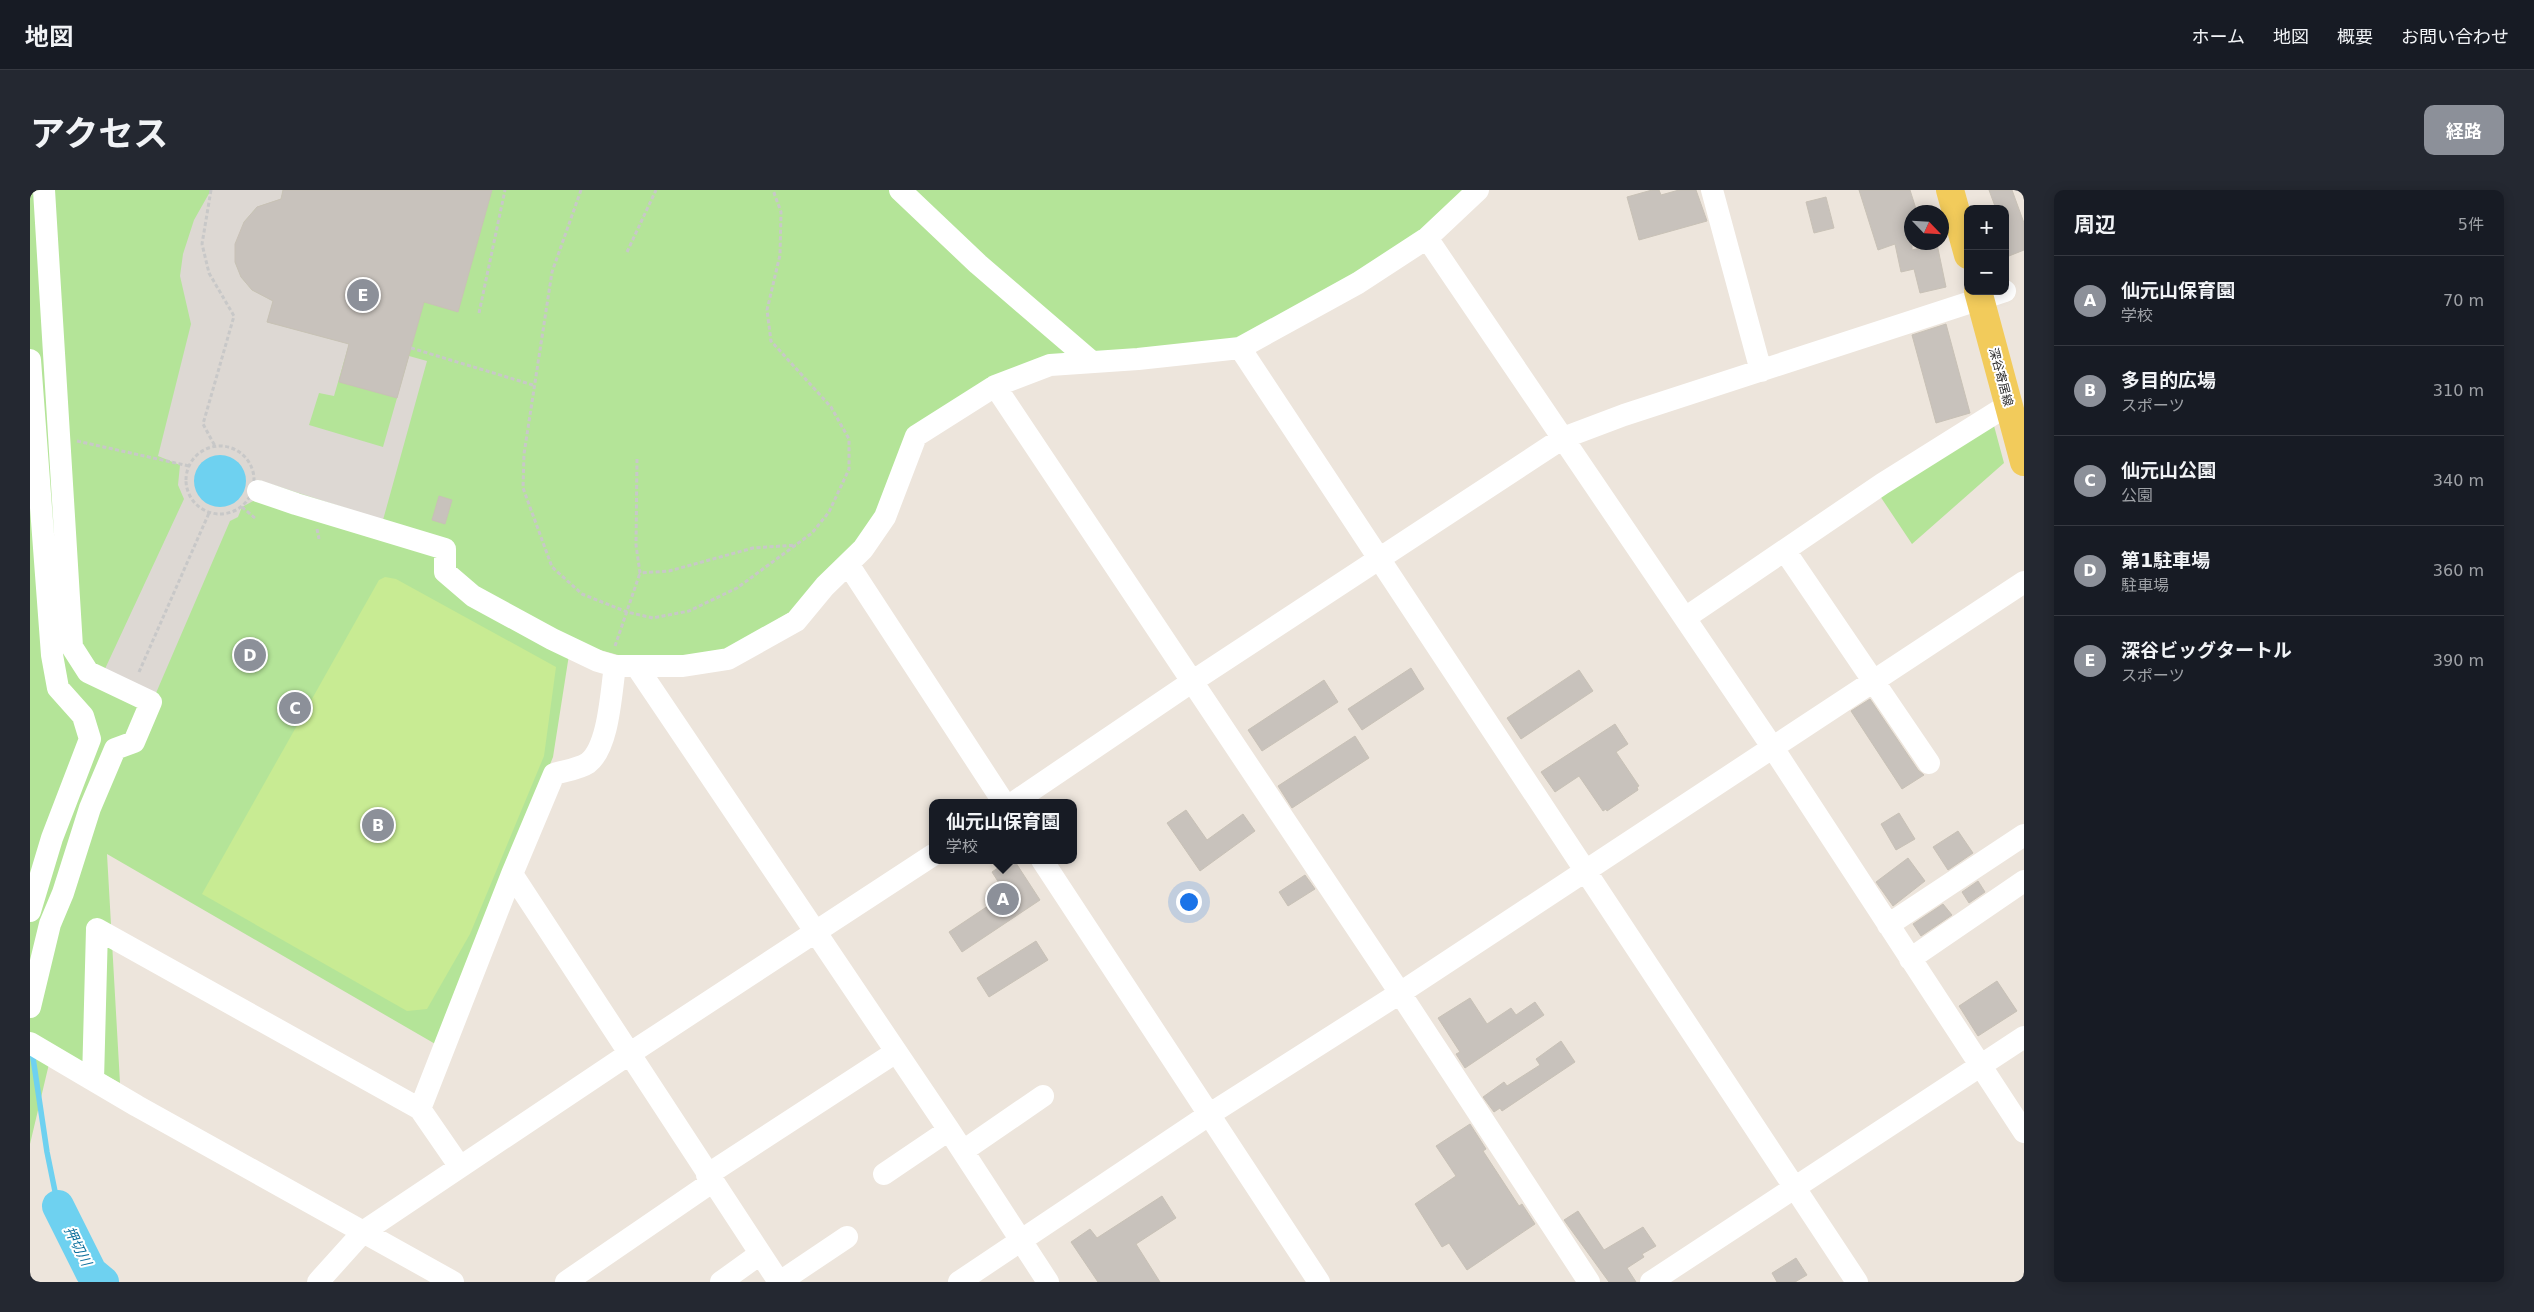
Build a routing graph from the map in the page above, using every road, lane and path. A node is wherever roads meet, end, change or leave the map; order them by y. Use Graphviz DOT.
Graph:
graph roads {
  1 [pos="44,190"];
  2 [pos="211,190"];
  3 [pos="505,190"];
  4 [pos="581,190"];
  5 [pos="656,190"];
  6 [pos="773,190"];
  7 [pos="900,190"];
  8 [pos="1478,190"];
  9 [pos="1712,190"];
  10 [pos="1950,190"];
  11 [pos="1427,238"];
  12 [pos="1967,250"];
  13 [pos="627,252"];
  14 [pos="2024,285"];
  15 [pos="2009,289"];
  16 [pos="1986,295"];
  17 [pos="1992,295"];
  18 [pos="479,313"];
  19 [pos="411,348"];
  20 [pos="1240,348"];
  21 [pos="30,360"];
  22 [pos="1092,362"];
  23 [pos="1761,371"];
  24 [pos="533,385"];
  25 [pos="995,386"];
  26 [pos="2008,405"];
  27 [pos="1563,438"];
  28 [pos="74,440"];
  29 [pos="215,446"];
  30 [pos="637,459"];
  31 [pos="2024,462"];
  32 [pos="189,466"];
  33 [pos="258,491"];
  34 [pos="242,507"];
  35 [pos="209,513"];
  36 [pos="256,519"];
  37 [pos="796,545"];
  38 [pos="1785,551"];
  39 [pos="1378,560"];
  40 [pos="848,564"];
  41 [pos="640,573"];
  42 [pos="2024,582"];
  43 [pos="627,612"];
  44 [pos="1685,618"];
  45 [pos="612,665"];
  46 [pos="637,667"];
  47 [pos="139,672"];
  48 [pos="1193,681"];
  49 [pos="1873,682"];
  50 [pos="1773,748"];
  51 [pos="1929,763"];
  52 [pos="1001,799"];
  53 [pos="1019,799"];
  54 [pos="2024,835"];
  55 [pos="929,858"];
  56 [pos="1045,864"];
  57 [pos="1586,869"];
  58 [pos="512,874"];
  59 [pos="2024,881"];
  60 [pos="30,911"];
  61 [pos="1888,925"];
  62 [pos="814,933"];
  63 [pos="1910,959"];
  64 [pos="1400,993"];
  65 [pos="30,1006"];
  66 [pos="2024,1037"];
  67 [pos="30,1043"];
  68 [pos="896,1052"];
  69 [pos="629,1054"];
  70 [pos="1980,1066"];
  71 [pos="93,1080"];
  72 [pos="1043,1096"];
  73 [pos="420,1108"];
  74 [pos="1210,1114"];
  75 [pos="949,1130"];
  76 [pos="2024,1132"];
  77 [pos="963,1151"];
  78 [pos="460,1167"];
  79 [pos="884,1174"];
  80 [pos="710,1179"];
  81 [pos="1795,1187"];
  82 [pos="363,1232"];
  83 [pos="847,1237"];
  84 [pos="1022,1240"];
  85 [pos="760,1254"];
  86 [pos="318,1282"];
  87 [pos="453,1282"];
  88 [pos="566,1282"];
  89 [pos="721,1282"];
  90 [pos="779,1282"];
  91 [pos="959,1282"];
  92 [pos="1048,1282"];
  93 [pos="1319,1282"];
  94 [pos="1589,1282"];
  95 [pos="1651,1282"];
  96 [pos="1857,1282"];
  1 -- 65 [label="street"];
  2 -- 29 [label="path"];
  3 -- 18 [label="path"];
  4 -- 24 [label="path"];
  5 -- 13 [label="path"];
  6 -- 37 [label="path"];
  7 -- 22 [label="street"];
  8 -- 11 [label="street"];
  9 -- 23 [label="street"];
  10 -- 12 [label="main road"];
  11 -- 20 [label="street"];
  11 -- 27 [label="street"];
  14 -- 15 [label="street"];
  16 -- 23 [label="street"];
  17 -- 26 [label="main road, 深谷寄居線"];
  19 -- 24 [label="path"];
  20 -- 22 [label="street"];
  20 -- 39 [label="street"];
  21 -- 60 [label="street"];
  22 -- 25 [label="street"];
  23 -- 27 [label="street"];
  24 -- 43 [label="path"];
  25 -- 40 [label="street"];
  25 -- 48 [label="street"];
  26 -- 31 [label="main road, 深谷寄居線"];
  26 -- 38 [label="street"];
  27 -- 39 [label="street"];
  27 -- 44 [label="street"];
  28 -- 32 [label="path"];
  29 -- 32 [label="path"];
  29 -- 34 [label="path"];
  30 -- 41 [label="path"];
  32 -- 35 [label="path"];
  33 -- 45 [label="street"];
  34 -- 35 [label="path"];
  34 -- 36 [label="path"];
  35 -- 47 [label="path"];
  37 -- 41 [label="path"];
  37 -- 43 [label="path"];
  38 -- 44 [label="street"];
  38 -- 49 [label="street"];
  39 -- 48 [label="street"];
  39 -- 57 [label="street"];
  40 -- 46 [label="street"];
  40 -- 52 [label="street"];
  41 -- 43 [label="path"];
  42 -- 49 [label="street"];
  43 -- 45 [label="path"];
  44 -- 50 [label="street"];
  45 -- 46 [label="street"];
  45 -- 58 [label="street"];
  46 -- 62 [label="street"];
  48 -- 53 [label="street"];
  48 -- 64 [label="street"];
  49 -- 50 [label="street"];
  49 -- 51 [label="street"];
  50 -- 57 [label="street"];
  50 -- 61 [label="street"];
  54 -- 61 [label="street"];
  55 -- 62 [label="street"];
  56 -- 74 [label="street"];
  57 -- 64 [label="street"];
  57 -- 81 [label="street"];
  58 -- 69 [label="street"];
  58 -- 73 [label="street"];
  59 -- 63 [label="street"];
  61 -- 63 [label="street"];
  62 -- 68 [label="street"];
  62 -- 69 [label="street"];
  63 -- 70 [label="street"];
  64 -- 74 [label="street"];
  64 -- 94 [label="street"];
  66 -- 70 [label="street"];
  67 -- 71 [label="street"];
  68 -- 75 [label="street"];
  68 -- 80 [label="street"];
  69 -- 78 [label="street"];
  69 -- 80 [label="street"];
  70 -- 76 [label="street"];
  70 -- 81 [label="street"];
  71 -- 73 [label="street"];
  71 -- 82 [label="street"];
  72 -- 77 [label="street"];
  73 -- 78 [label="street"];
  74 -- 84 [label="street"];
  74 -- 93 [label="street"];
  75 -- 77 [label="street"];
  75 -- 79 [label="street"];
  77 -- 84 [label="street"];
  78 -- 82 [label="street"];
  80 -- 85 [label="street"];
  80 -- 88 [label="street"];
  81 -- 95 [label="street"];
  81 -- 96 [label="street"];
  82 -- 86 [label="street"];
  82 -- 87 [label="street"];
  83 -- 90 [label="street"];
  84 -- 91 [label="street"];
  84 -- 92 [label="street"];
  85 -- 89 [label="street"];
  85 -- 90 [label="street"];
}
